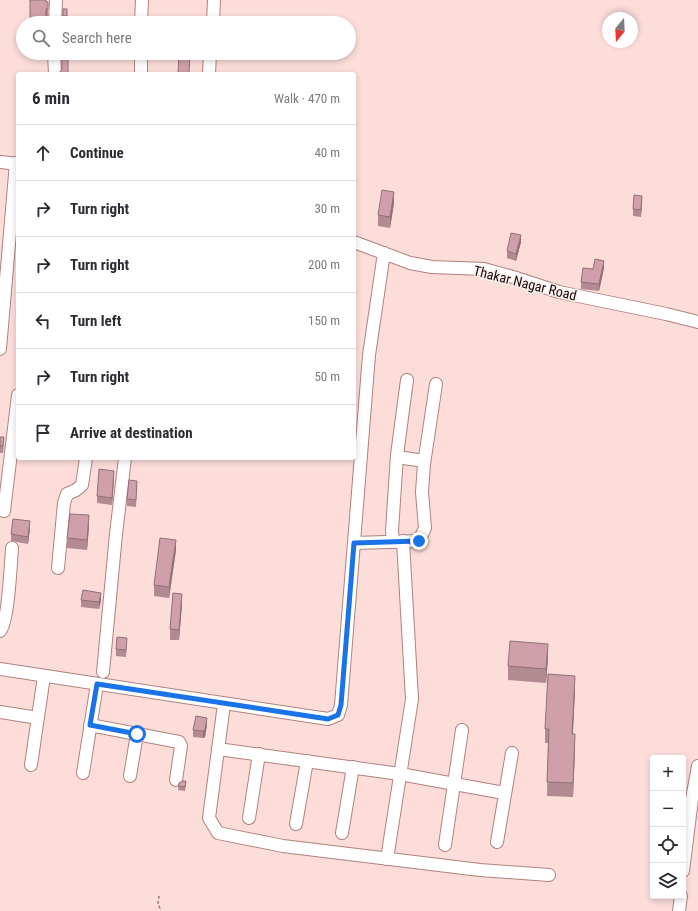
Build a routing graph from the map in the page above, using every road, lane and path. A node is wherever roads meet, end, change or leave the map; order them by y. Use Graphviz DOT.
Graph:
graph roads {
  1 [pos="56,0"];
  2 [pos="142,0"];
  3 [pos="214,0"];
  4 [pos="55,16"];
  5 [pos="142,16"];
  6 [pos="213,16"];
  7 [pos="54,60"];
  8 [pos="141,60"];
  9 [pos="210,60"];
  10 [pos="55,72"];
  11 [pos="141,72"];
  12 [pos="209,72"];
  13 [pos="0,162"];
  14 [pos="16,163"];
  15 [pos="16,174"];
  16 [pos="356,243"];
  17 [pos="384,253"];
  18 [pos="698,322"];
  19 [pos="0,349"];
  20 [pos="407,380"];
  21 [pos="436,384"];
  22 [pos="16,412"];
  23 [pos="397,457"];
  24 [pos="86,460"];
  25 [pos="125,460"];
  26 [pos="424,461"];
  27 [pos="4,511"];
  28 [pos="398,541"];
  29 [pos="354,543"];
  30 [pos="12,548"];
  31 [pos="58,568"];
  32 [pos="0,631"];
  33 [pos="0,669"];
  34 [pos="103,672"];
  35 [pos="44,676"];
  36 [pos="97,684"];
  37 [pos="224,704"];
  38 [pos="0,712"];
  39 [pos="38,718"];
  40 [pos="90,725"];
  41 [pos="462,730"];
  42 [pos="137,734"];
  43 [pos="218,749"];
  44 [pos="512,753"];
  45 [pos="259,754"];
  46 [pos="307,761"];
  47 [pos="31,765"];
  48 [pos="698,766"];
  49 [pos="353,767"];
  50 [pos="83,773"];
  51 [pos="400,774"];
  52 [pos="130,776"];
  53 [pos="176,780"];
  54 [pos="454,784"];
  55 [pos="504,793"];
  56 [pos="249,818"];
  57 [pos="296,824"];
  58 [pos="342,833"];
  59 [pos="497,842"];
  60 [pos="444,845"];
  61 [pos="387,859"];
  62 [pos="684,863"];
  63 [pos="548,875"];
  64 [pos="159,896"];
  65 [pos="681,899"];
  66 [pos="161,911"];
  67 [pos="679,911"];
  1 -- 4 [label="street"];
  2 -- 5 [label="street"];
  3 -- 6 [label="street"];
  7 -- 10 [label="street"];
  8 -- 11 [label="street"];
  9 -- 12 [label="street"];
  13 -- 14 [label="street"];
  15 -- 19 [label="street"];
  16 -- 17 [label="street, Thakar Nagar Road"];
  17 -- 18 [label="street, Thakar Nagar Road"];
  17 -- 29 [label="street"];
  20 -- 23 [label="street"];
  21 -- 26 [label="street"];
  22 -- 27 [label="street"];
  23 -- 26 [label="street"];
  23 -- 28 [label="street"];
  24 -- 31 [label="street"];
  25 -- 34 [label="street"];
  26 -- 28 [label="street"];
  28 -- 29 [label="street"];
  28 -- 51 [label="street"];
  29 -- 37 [label="street"];
  30 -- 32 [label="street"];
  33 -- 35 [label="street"];
  35 -- 36 [label="street"];
  35 -- 39 [label="street"];
  36 -- 37 [label="street"];
  36 -- 40 [label="street"];
  37 -- 43 [label="street"];
  38 -- 39 [label="street"];
  39 -- 47 [label="street"];
  40 -- 42 [label="street"];
  40 -- 50 [label="street"];
  41 -- 54 [label="street"];
  42 -- 52 [label="street"];
  42 -- 53 [label="street"];
  43 -- 45 [label="street"];
  43 -- 61 [label="street"];
  44 -- 55 [label="street"];
  45 -- 46 [label="street"];
  45 -- 56 [label="street"];
  46 -- 49 [label="street"];
  46 -- 57 [label="street"];
  48 -- 62 [label="street"];
  49 -- 51 [label="street"];
  49 -- 58 [label="street"];
  51 -- 54 [label="street"];
  51 -- 61 [label="street"];
  54 -- 55 [label="street"];
  54 -- 60 [label="street"];
  55 -- 59 [label="street"];
  61 -- 63 [label="street"];
  64 -- 66 [label="path"];
  65 -- 67 [label="street"];
}
